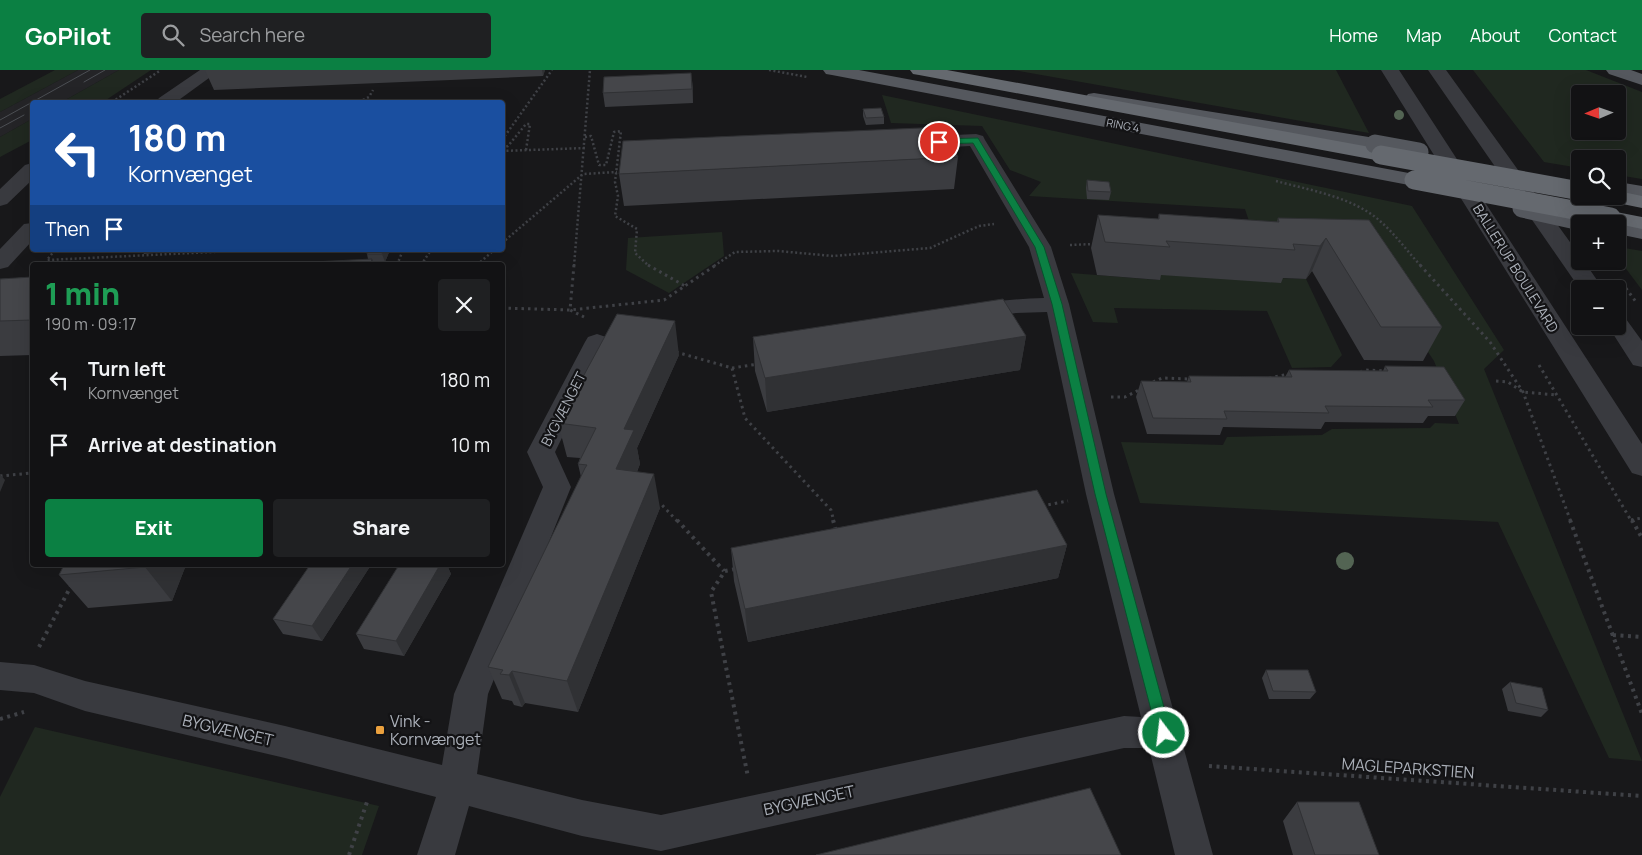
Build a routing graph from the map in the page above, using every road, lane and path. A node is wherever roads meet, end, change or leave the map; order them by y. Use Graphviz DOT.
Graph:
graph roads {
  1 [pos="161,70"];
  2 [pos="211,70"];
  3 [pos="552,70"];
  4 [pos="590,70"];
  5 [pos="832,70"];
  6 [pos="919,70"];
  7 [pos="1390,70"];
  8 [pos="1438,70"];
  9 [pos="1615,70"];
  10 [pos="1642,80"];
  11 [pos="374,90"];
  12 [pos="115,100"];
  13 [pos="168,100"];
  14 [pos="363,100"];
  15 [pos="505,136"];
  16 [pos="586,137"];
  17 [pos="897,143"];
  18 [pos="505,148"];
  19 [pos="585,148"];
  20 [pos="505,149"];
  21 [pos="526,150"];
  22 [pos="1378,150"];
  23 [pos="30,171"];
  24 [pos="617,172"];
  25 [pos="583,174"];
  26 [pos="1571,180"];
  27 [pos="1273,181"];
  28 [pos="1571,189"];
  29 [pos="1626,189"];
  30 [pos="1642,192"];
  31 [pos="1626,199"];
  32 [pos="0,200"];
  33 [pos="1642,202"];
  34 [pos="1022,219"];
  35 [pos="1571,219"];
  36 [pos="1642,223"];
  37 [pos="1626,224"];
  38 [pos="1626,229"];
  39 [pos="30,231"];
  40 [pos="1642,234"];
  41 [pos="505,240"];
  42 [pos="1099,243"];
  43 [pos="1040,247"];
  44 [pos="53,252"];
  45 [pos="212,252"];
  46 [pos="492,252"];
  47 [pos="0,262"];
  48 [pos="480,262"];
  49 [pos="1586,280"];
  50 [pos="685,286"];
  51 [pos="1626,289"];
  52 [pos="1637,303"];
  53 [pos="1057,304"];
  54 [pos="505,308"];
  55 [pos="570,310"];
  56 [pos="950,316"];
  57 [pos="1626,335"];
  58 [pos="597,342"];
  59 [pos="671,352"];
  60 [pos="1642,358"];
  61 [pos="759,364"];
  62 [pos="732,368"];
  63 [pos="1394,372"];
  64 [pos="1357,373"];
  65 [pos="1293,374"];
  66 [pos="1199,379"];
  67 [pos="1265,379"];
  68 [pos="1496,381"];
  69 [pos="1523,392"];
  70 [pos="1078,397"];
  71 [pos="1642,466"];
  72 [pos="30,473"];
  73 [pos="0,476"];
  74 [pos="1100,494"];
  75 [pos="652,504"];
  76 [pos="1033,508"];
  77 [pos="1642,518"];
  78 [pos="1631,520"];
  79 [pos="838,537"];
  80 [pos="1642,538"];
  81 [pos="744,567"];
  82 [pos="725,571"];
  83 [pos="73,582"];
  84 [pos="1613,635"];
  85 [pos="1642,637"];
  86 [pos="0,676"];
  87 [pos="34,679"];
  88 [pos="1642,714"];
  89 [pos="1168,748"];
  90 [pos="380,767"];
  91 [pos="457,787"];
  92 [pos="1642,796"];
  93 [pos="755,812"];
  94 [pos="348,855"];
  95 [pos="436,855"];
  96 [pos="1194,855"];
  1 -- 12 [label="path"];
  2 -- 13 [label="street"];
  3 -- 15 [label="path"];
  4 -- 16 [label="path"];
  5 -- 35 [label="main road, RING 4, bridge"];
  6 -- 22 [label="highway"];
  7 -- 71 [label="street, BALLERUP BOULEVARD"];
  8 -- 49 [label="street"];
  9 -- 10 [label="main road"];
  11 -- 14 [label="path"];
  16 -- 19 [label="path"];
  16 -- 24 [label="path"];
  17 -- 34 [label="street"];
  18 -- 21 [label="path"];
  19 -- 21 [label="path"];
  19 -- 25 [label="path"];
  20 -- 21 [label="path"];
  22 -- 26 [label="main road, bridge"];
  22 -- 28 [label="highway, bridge"];
  23 -- 32 [label="street"];
  24 -- 25 [label="path"];
  24 -- 50 [label="path"];
  25 -- 41 [label="path"];
  25 -- 55 [label="path"];
  27 -- 69 [label="path"];
  29 -- 30 [label="main road"];
  31 -- 33 [label="highway"];
  34 -- 43 [label="street"];
  34 -- 50 [label="path"];
  36 -- 37 [label="highway"];
  38 -- 40 [label="main road, RING 4"];
  39 -- 47 [label="street"];
  42 -- 43 [label="path"];
  43 -- 53 [label="street"];
  44 -- 45 [label="path"];
  46 -- 48 [label="path"];
  50 -- 55 [label="path"];
  51 -- 52 [label="path"];
  53 -- 56 [label="street"];
  53 -- 70 [label="street"];
  54 -- 55 [label="path"];
  55 -- 58 [label="path"];
  57 -- 60 [label="street"];
  58 -- 91 [label="street, BYGVÆNGET"];
  59 -- 62 [label="path"];
  61 -- 62 [label="path"];
  62 -- 79 [label="path"];
  63 -- 64 [label="path"];
  65 -- 67 [label="path"];
  66 -- 70 [label="path"];
  68 -- 69 [label="path"];
  69 -- 78 [label="path"];
  69 -- 84 [label="path"];
  70 -- 74 [label="street"];
  72 -- 73 [label="path"];
  74 -- 76 [label="path"];
  74 -- 89 [label="street"];
  75 -- 82 [label="path"];
  77 -- 78 [label="path"];
  78 -- 80 [label="path"];
  81 -- 82 [label="path"];
  82 -- 93 [label="path"];
  83 -- 87 [label="path"];
  84 -- 85 [label="path"];
  84 -- 88 [label="path"];
  86 -- 87 [label="street, BYGVÆNGET"];
  87 -- 90 [label="street, BYGVÆNGET"];
  89 -- 92 [label="path, MAGLEPARKSTIEN"];
  89 -- 93 [label="street, BYGVÆNGET"];
  89 -- 96 [label="street"];
  90 -- 91 [label="street, BYGVÆNGET"];
  90 -- 94 [label="path"];
  91 -- 93 [label="street, BYGVÆNGET"];
  91 -- 95 [label="street, BYGVÆNGET"];
}
